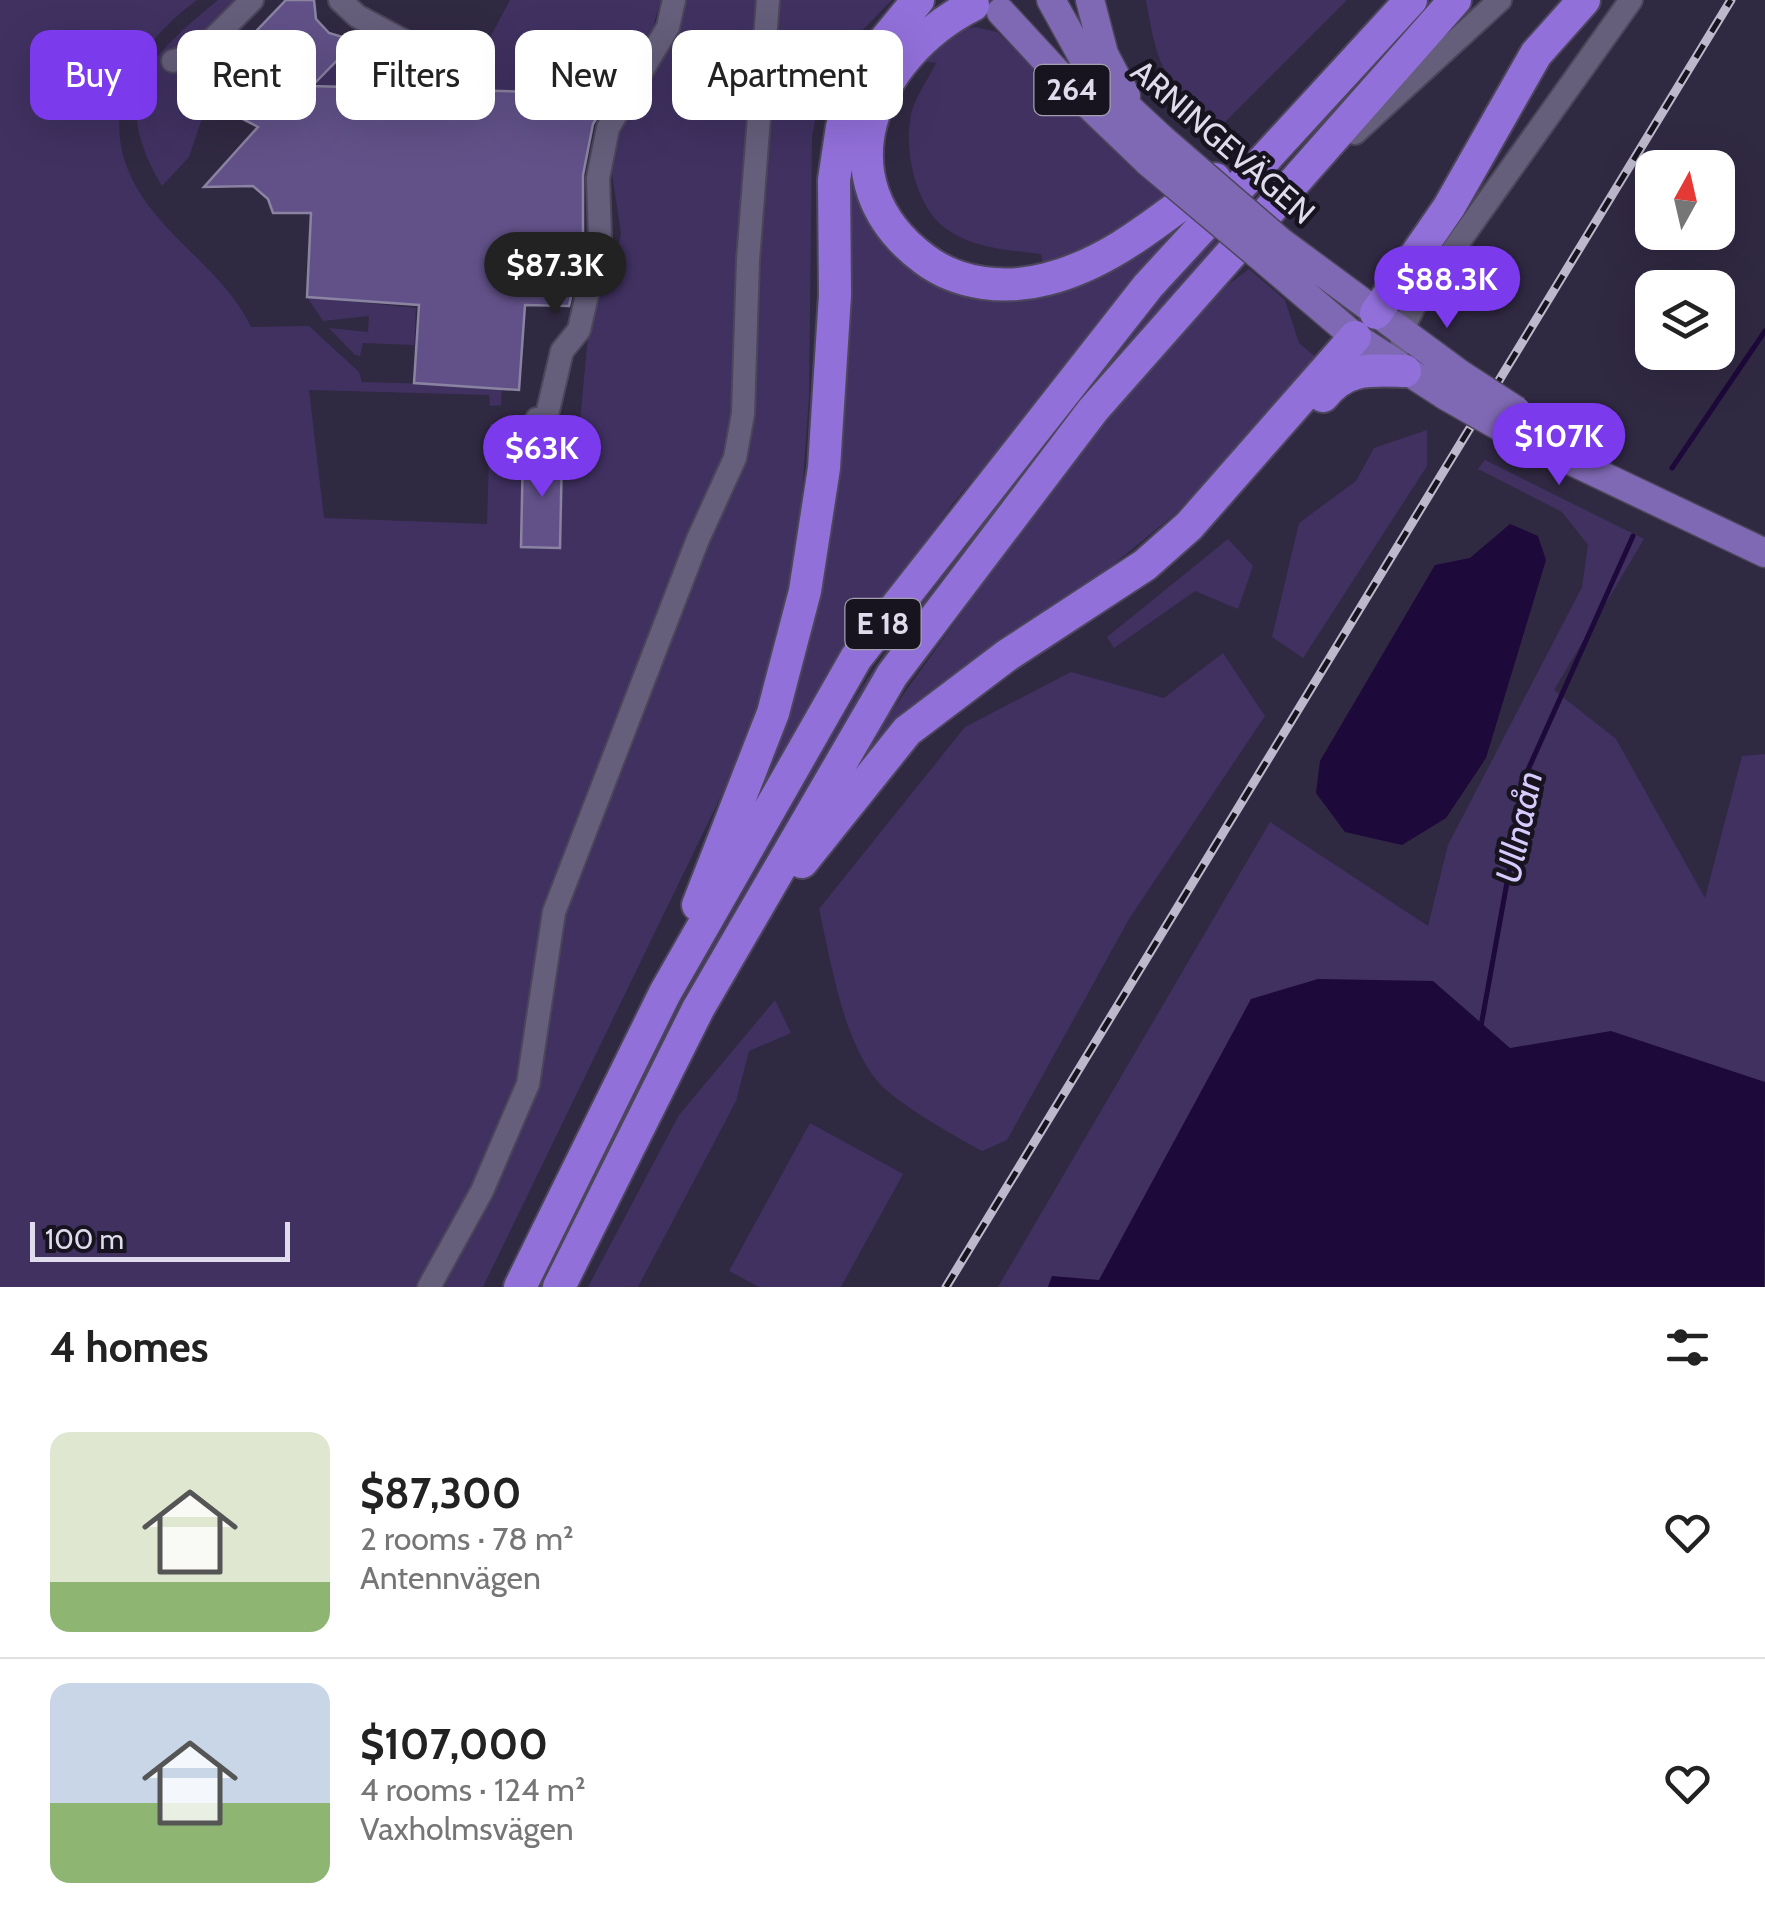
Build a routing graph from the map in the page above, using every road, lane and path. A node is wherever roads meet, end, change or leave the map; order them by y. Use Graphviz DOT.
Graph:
graph roads {
  1 [pos="252,0"];
  2 [pos="340,0"];
  3 [pos="674,0"];
  4 [pos="768,0"];
  5 [pos="918,0"];
  6 [pos="1034,0"];
  7 [pos="1052,0"];
  8 [pos="1090,0"];
  9 [pos="1410,0"];
  10 [pos="1455,0"];
  11 [pos="1500,0"];
  12 [pos="1584,0"];
  13 [pos="1632,0"];
  14 [pos="980,6"];
  15 [pos="222,30"];
  16 [pos="384,30"];
  17 [pos="1379,35"];
  18 [pos="177,60"];
  19 [pos="173,61"];
  20 [pos="1136,115"];
  21 [pos="1155,151"];
  22 [pos="1180,308"];
  23 [pos="1377,328"];
  24 [pos="1404,371"];
  25 [pos="1453,385"];
  26 [pos="537,420"];
  27 [pos="1189,526"];
  28 [pos="1765,553"];
  29 [pos="665,994"];
  30 [pos="698,1008"];
  31 [pos="429,1287"];
  32 [pos="520,1287"];
  33 [pos="560,1287"];
  1 -- 15 [label="street"];
  2 -- 16 [label="street"];
  3 -- 26 [label="street"];
  4 -- 31 [label="street"];
  5 -- 29 [label="highway"];
  6 -- 14 [label="main road"];
  7 -- 20 [label="main road, ARNINGEVÄGEN / 264"];
  8 -- 20 [label="main road"];
  9 -- 17 [label="highway, E 18"];
  10 -- 22 [label="highway, E 18"];
  11 -- 22 [label="street"];
  12 -- 23 [label="highway"];
  13 -- 23 [label="street"];
  14 -- 17 [label="highway"];
  14 -- 21 [label="main road, ARNINGEVÄGEN / 264"];
  17 -- 29 [label="highway, E 18"];
  18 -- 19 [label="street"];
  20 -- 21 [label="main road, ARNINGEVÄGEN / 264"];
  21 -- 23 [label="main road, ARNINGEVÄGEN / 264, bridge"];
  22 -- 30 [label="highway, E 18"];
  23 -- 24 [label="main road"];
  23 -- 24 [label="street"];
  23 -- 25 [label="main road"];
  23 -- 27 [label="highway"];
  24 -- 25 [label="main road"];
  24 -- 27 [label="highway"];
  25 -- 28 [label="main road, bridge"];
  27 -- 30 [label="highway"];
  29 -- 32 [label="highway, E 18"];
  30 -- 33 [label="highway, E 18"];
}
